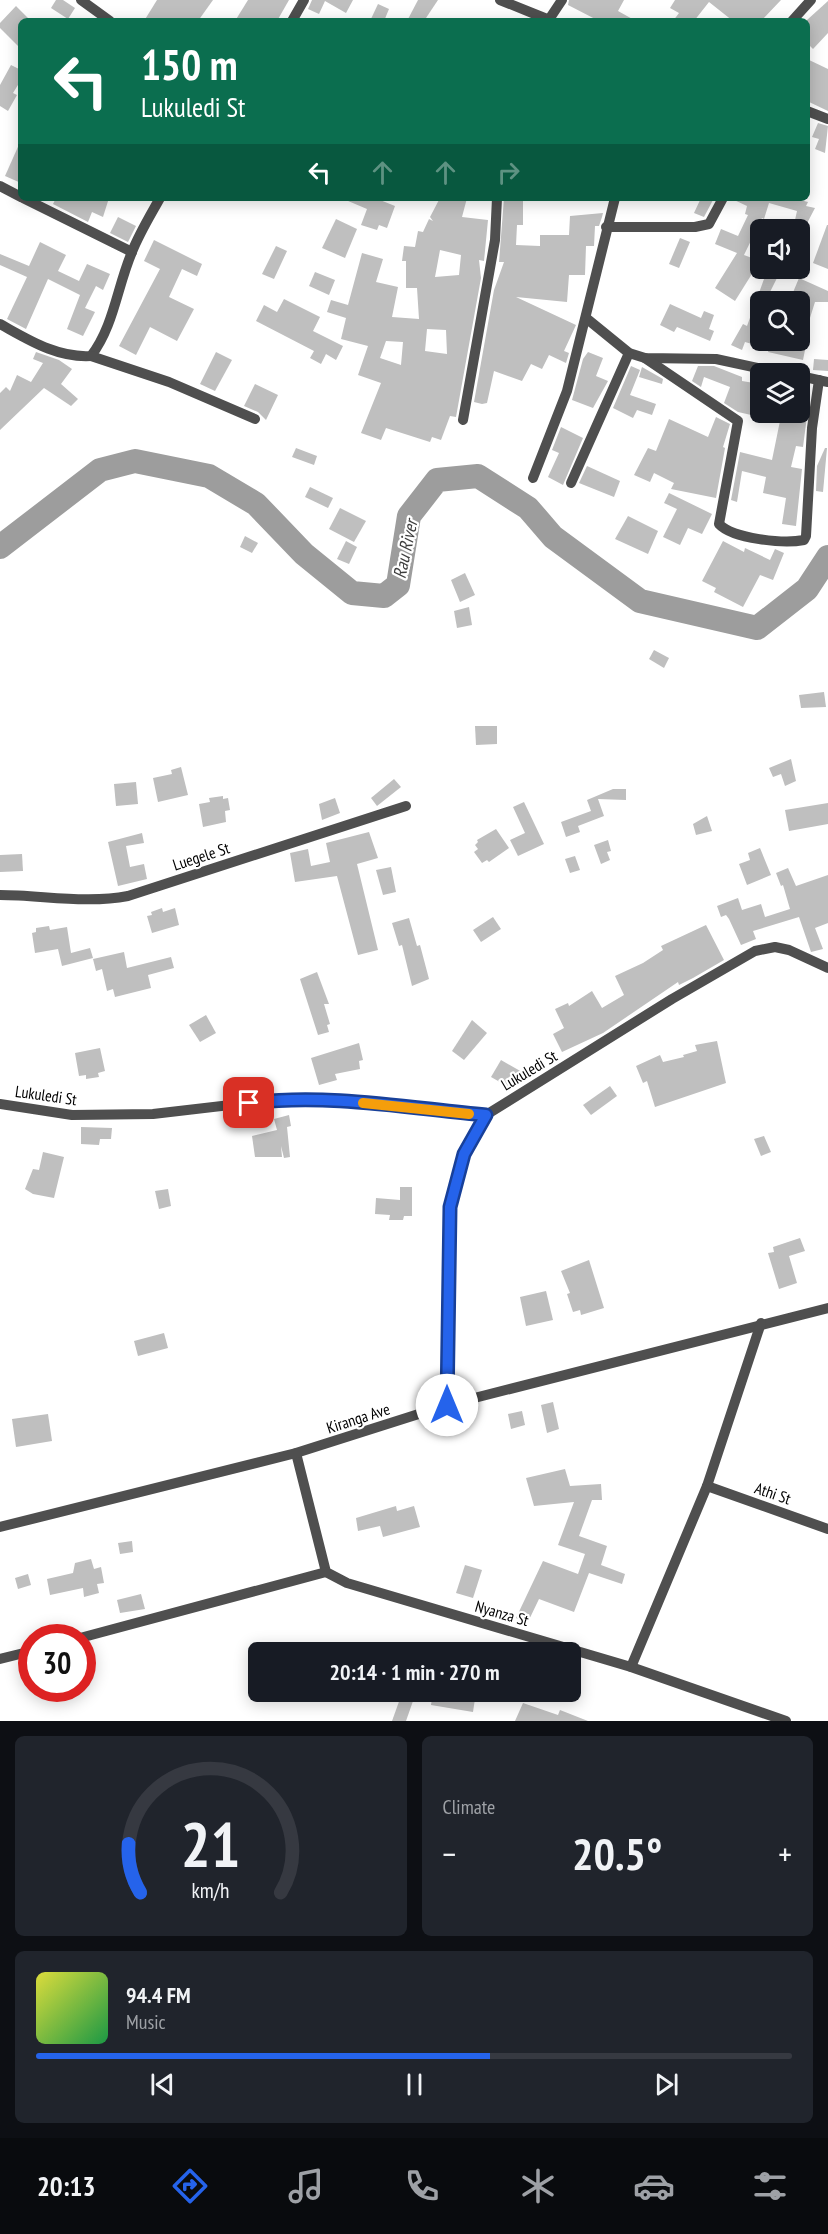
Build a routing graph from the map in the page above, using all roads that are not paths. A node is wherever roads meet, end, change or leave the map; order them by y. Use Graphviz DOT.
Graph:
graph roads {
  1 [pos="81,0"];
  2 [pos="304,0"];
  3 [pos="500,0"];
  4 [pos="562,0"];
  5 [pos="811,0"];
  6 [pos="106,18"];
  7 [pos="298,18"];
  8 [pos="545,18"];
  9 [pos="551,18"];
  10 [pos="795,18"];
  11 [pos="810,112"];
  12 [pos="828,119"];
  13 [pos="0,186"];
  14 [pos="18,195"];
  15 [pos="30,201"];
  16 [pos="158,201"];
  17 [pos="497,201"];
  18 [pos="614,201"];
  19 [pos="721,201"];
  20 [pos="606,227"];
  21 [pos="132,252"];
  22 [pos="586,318"];
  23 [pos="0,324"];
  24 [pos="629,352"];
  25 [pos="91,356"];
  26 [pos="645,358"];
  27 [pos="750,366"];
  28 [pos="824,381"];
  29 [pos="255,420"];
  30 [pos="463,420"];
  31 [pos="533,478"];
  32 [pos="571,483"];
  33 [pos="406,806"];
  34 [pos="0,895"];
  35 [pos="828,968"];
  36 [pos="0,1104"];
  37 [pos="486,1115"];
  38 [pos="828,1308"];
  39 [pos="761,1323"];
  40 [pos="447,1405"];
  41 [pos="296,1453"];
  42 [pos="707,1486"];
  43 [pos="0,1527"];
  44 [pos="828,1529"];
  45 [pos="326,1572"];
  46 [pos="96,1634"];
  47 [pos="18,1654"];
  48 [pos="0,1659"];
  49 [pos="631,1667"];
  50 [pos="786,1721"];
  1 -- 6 [label="street"];
  2 -- 7 [label="street"];
  3 -- 8 [label="street"];
  4 -- 9 [label="street"];
  5 -- 10 [label="street"];
  11 -- 12 [label="street"];
  13 -- 14 [label="street"];
  15 -- 21 [label="street"];
  16 -- 21 [label="street"];
  17 -- 30 [label="street"];
  18 -- 20 [label="street"];
  19 -- 20 [label="street"];
  20 -- 22 [label="street"];
  21 -- 25 [label="street"];
  22 -- 24 [label="street"];
  22 -- 31 [label="street"];
  23 -- 25 [label="street"];
  24 -- 26 [label="street"];
  24 -- 32 [label="street"];
  25 -- 29 [label="street"];
  26 -- 27 [label="street"];
  26 -- 28 [label="street"];
  33 -- 34 [label="street, Luegele St"];
  35 -- 37 [label="street, Lukuledi St"];
  36 -- 37 [label="street, Lukuledi St"];
  37 -- 40 [label="street"];
  38 -- 39 [label="street, Kiranga Ave"];
  39 -- 40 [label="street, Kiranga Ave"];
  39 -- 42 [label="street"];
  40 -- 41 [label="street, Kiranga Ave"];
  41 -- 43 [label="street, Kiranga Ave"];
  41 -- 45 [label="street"];
  42 -- 44 [label="street, Athi St"];
  42 -- 49 [label="street"];
  45 -- 46 [label="street"];
  45 -- 49 [label="street, Nyanza St"];
  47 -- 48 [label="street"];
  49 -- 50 [label="street, Nyanza St"];
}
